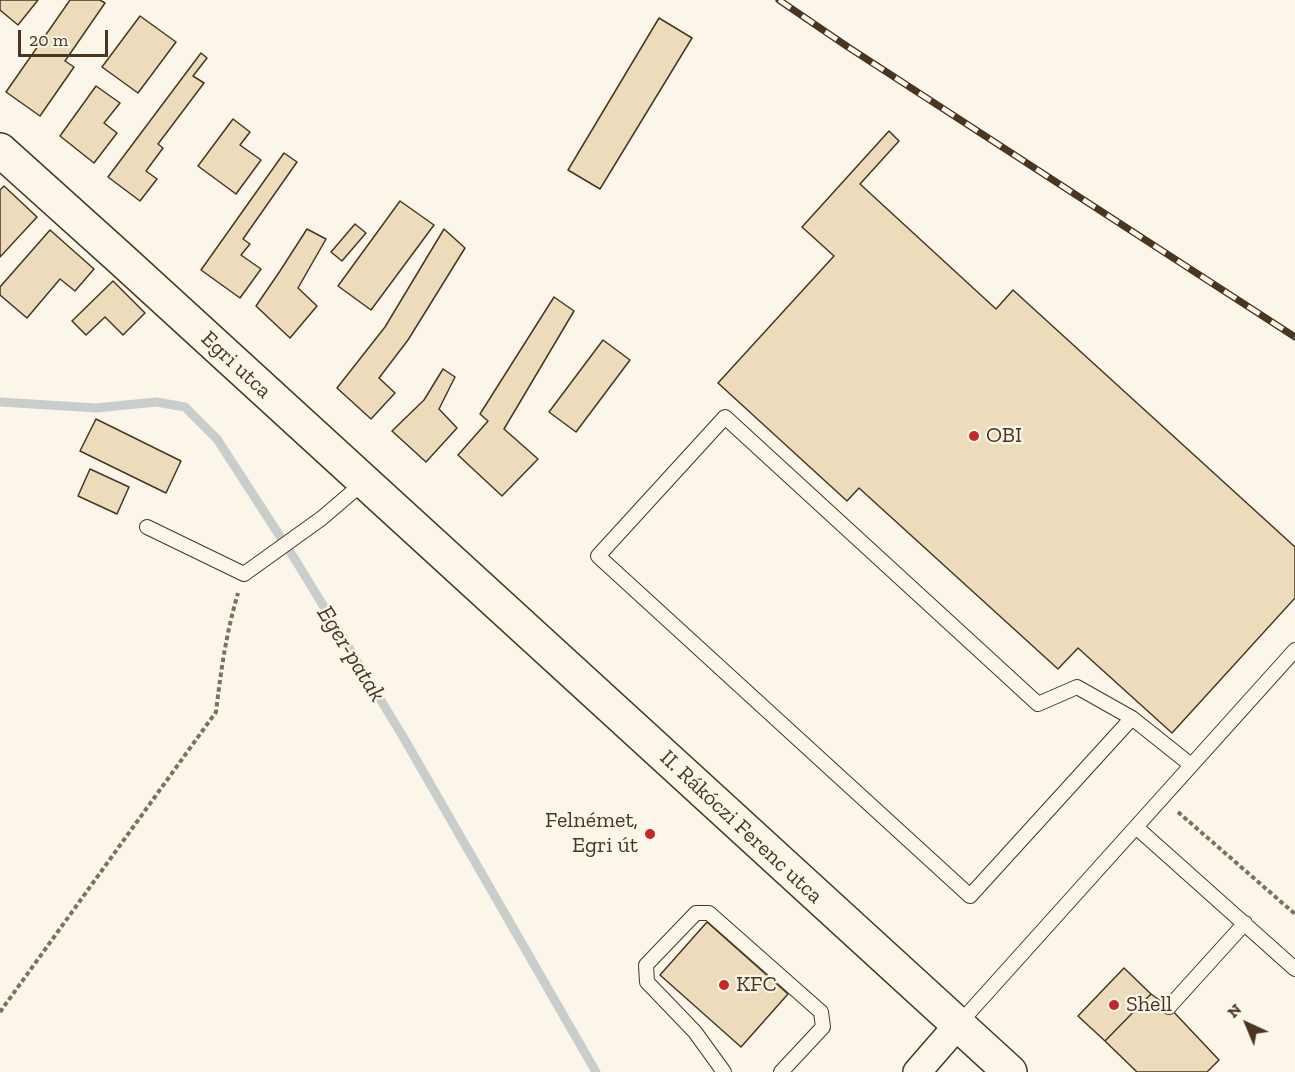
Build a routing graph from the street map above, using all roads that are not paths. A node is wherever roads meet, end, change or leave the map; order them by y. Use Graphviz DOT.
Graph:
graph roads {
  1 [pos="0,150"];
  2 [pos="364,482"];
  3 [pos="147,527"];
  4 [pos="472,580"];
  5 [pos="1295,650"];
  6 [pos="1132,718"];
  7 [pos="1191,765"];
  8 [pos="1136,827"];
  9 [pos="1245,923"];
  10 [pos="1295,969"];
  11 [pos="1169,1006"];
  12 [pos="957,1026"];
  13 [pos="724,1072"];
  14 [pos="781,1072"];
  15 [pos="917,1072"];
  16 [pos="1010,1072"];
  1 -- 2 [label="main road, Egri utca"];
  2 -- 3 [label="lane"];
  2 -- 4 [label="main road, Egri utca"];
  4 -- 12 [label="main road, II. Rákóczi Ferenc utca"];
  5 -- 7 [label="lane"];
  6 -- 6 [label="lane"];
  6 -- 7 [label="lane"];
  7 -- 8 [label="lane"];
  8 -- 9 [label="lane"];
  8 -- 12 [label="lane"];
  9 -- 10 [label="lane"];
  9 -- 11 [label="lane"];
  12 -- 15 [label="street"];
  12 -- 16 [label="main road, II. Rákóczi Ferenc utca"];
  13 -- 14 [label="lane"];
}
